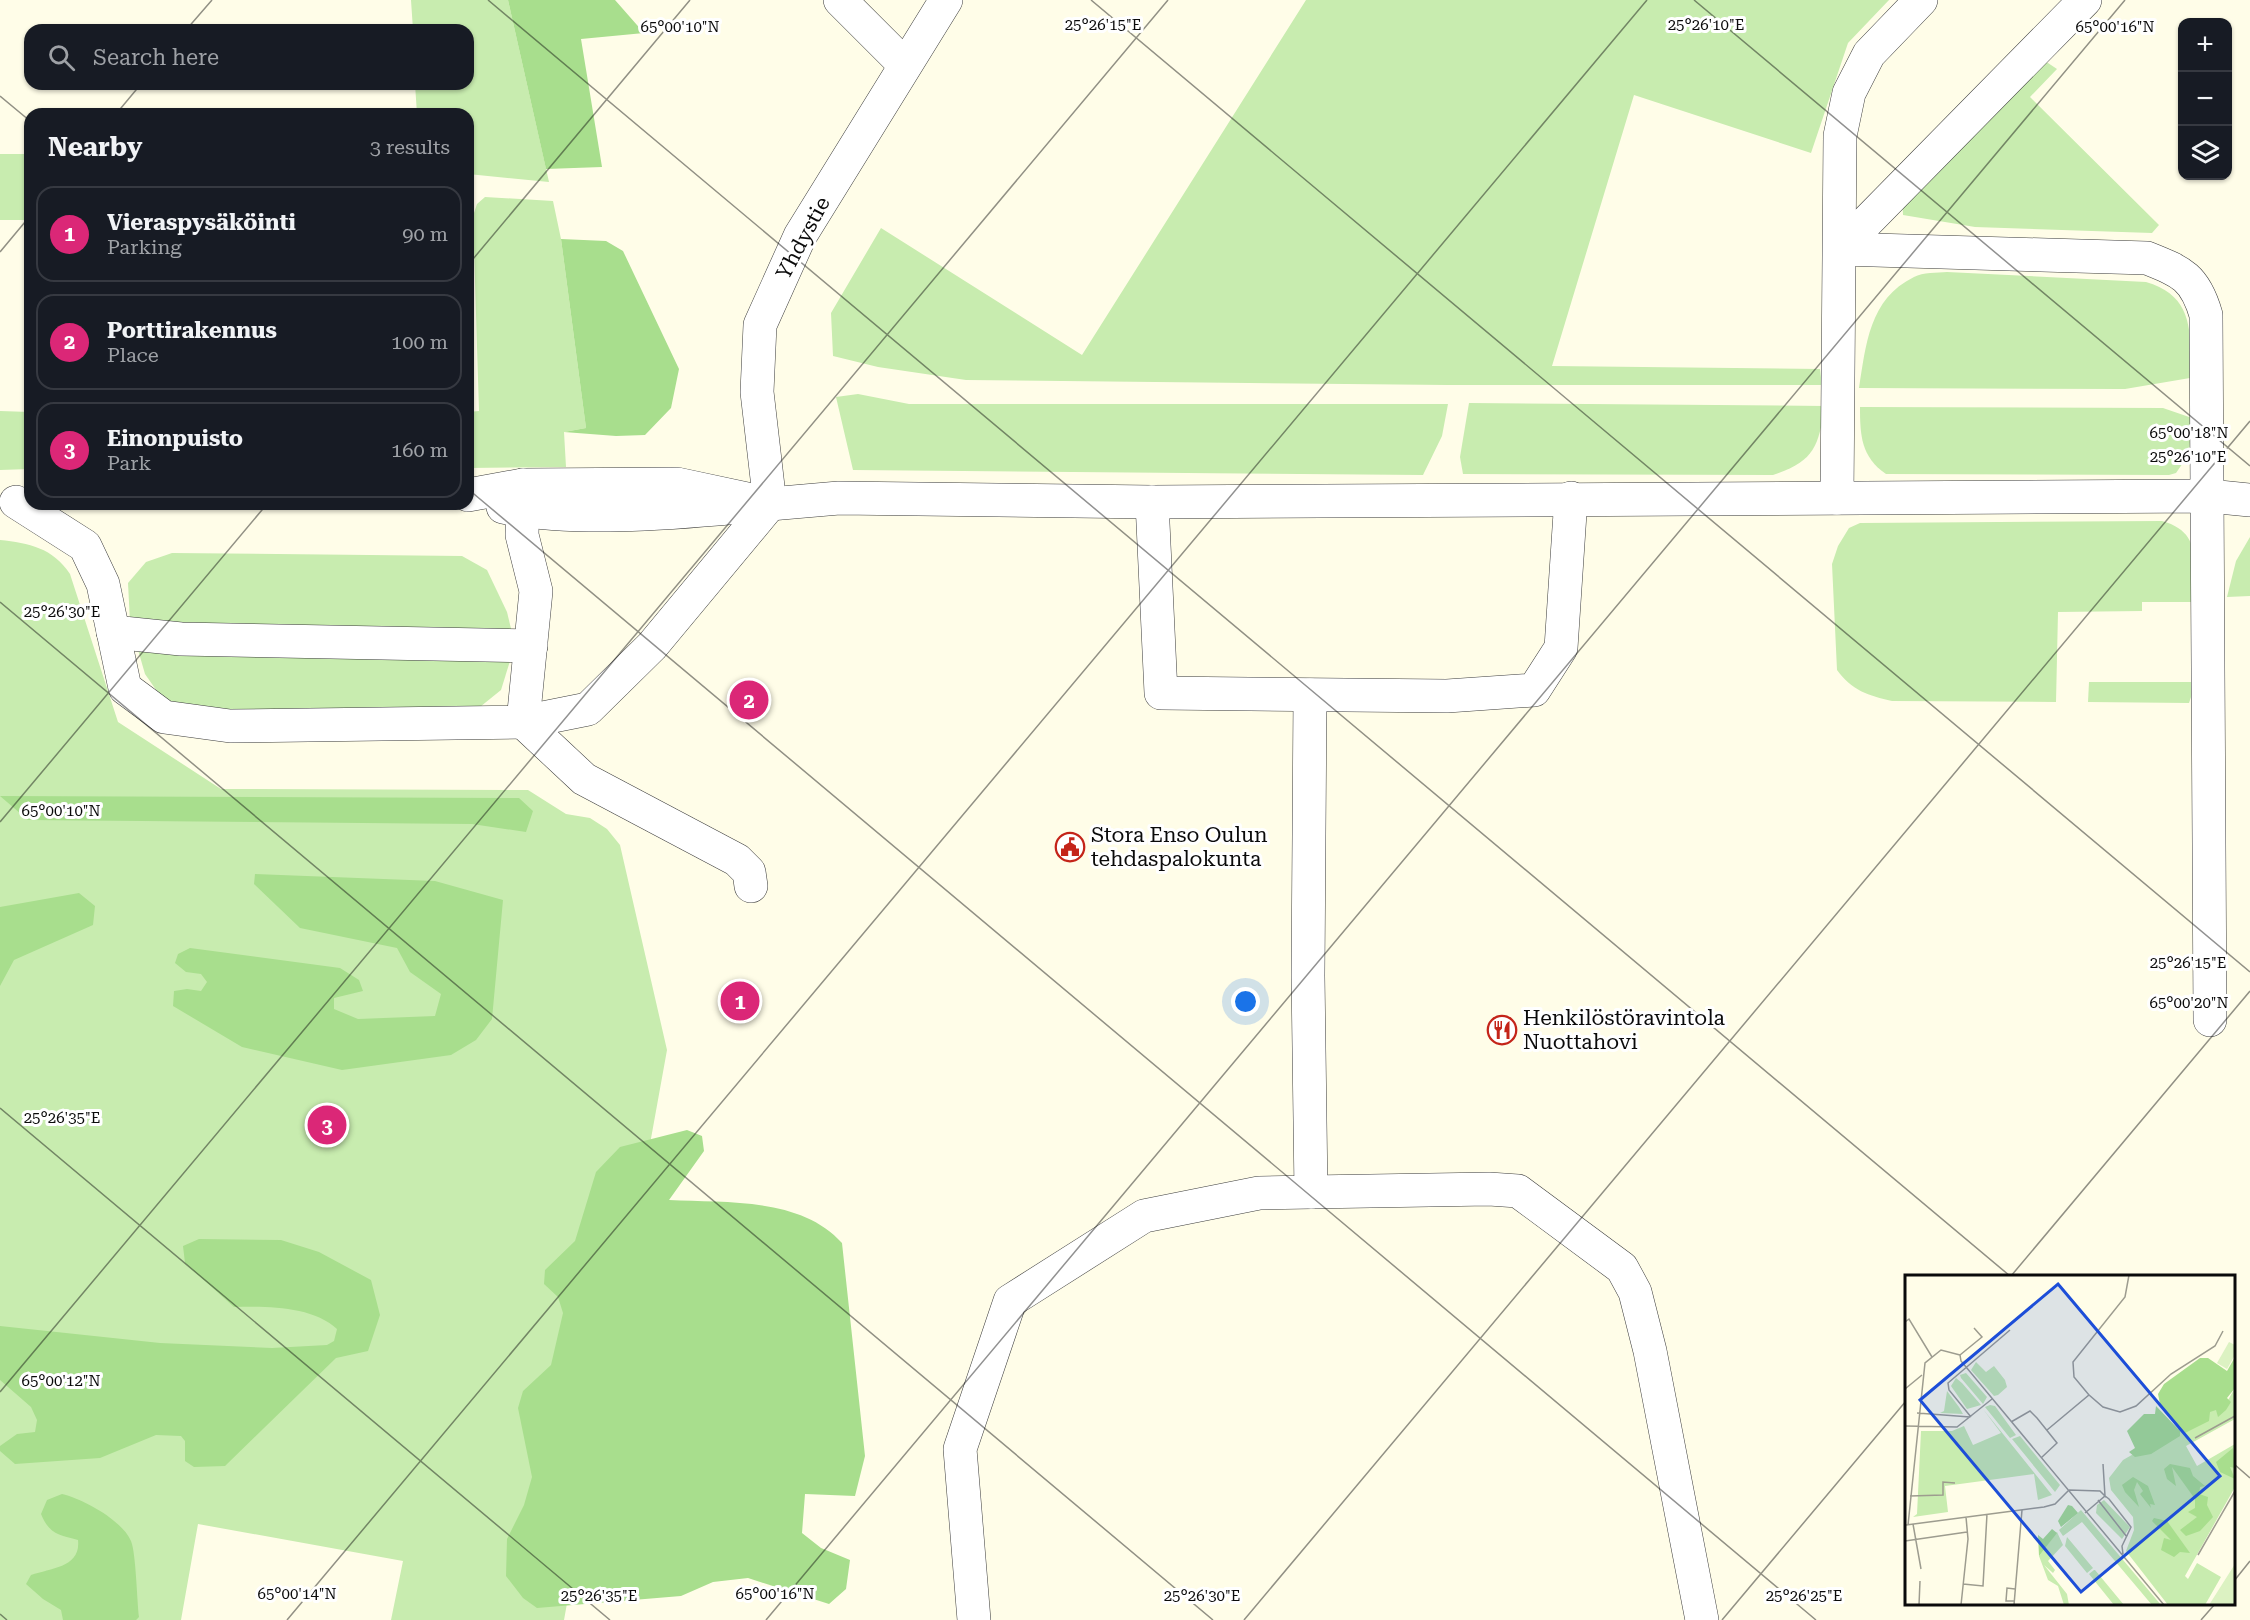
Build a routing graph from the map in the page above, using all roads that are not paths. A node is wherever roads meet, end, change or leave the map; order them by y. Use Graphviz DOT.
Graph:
graph roads {
  1 [pos="840,0"];
  2 [pos="946,0"];
  3 [pos="1921,0"];
  4 [pos="2085,0"];
  5 [pos="904,64"];
  6 [pos="1840,249"];
  7 [pos="474,495"];
  8 [pos="2209,496"];
  9 [pos="523,498"];
  10 [pos="1570,498"];
  11 [pos="1837,498"];
  12 [pos="2250,500"];
  13 [pos="474,501"];
  14 [pos="1152,501"];
  15 [pos="770,504"];
  16 [pos="28,510"];
  17 [pos="113,632"];
  18 [pos="531,645"];
  19 [pos="1310,694"];
  20 [pos="523,722"];
  21 [pos="751,886"];
  22 [pos="2210,1020"];
  23 [pos="1311,1192"];
  24 [pos="974,1620"];
  25 [pos="1702,1620"];
  1 -- 5 [label="lane"];
  2 -- 5 [label="lane, Yhdystie"];
  3 -- 6 [label="lane"];
  4 -- 6 [label="lane"];
  5 -- 15 [label="lane, Yhdystie"];
  6 -- 8 [label="lane"];
  6 -- 11 [label="lane"];
  7 -- 9 [label="lane"];
  8 -- 11 [label="lane"];
  8 -- 12 [label="lane"];
  8 -- 22 [label="lane"];
  9 -- 13 [label="lane"];
  9 -- 15 [label="lane"];
  9 -- 15 [label="lane"];
  9 -- 18 [label="lane"];
  10 -- 11 [label="lane"];
  10 -- 14 [label="lane"];
  10 -- 19 [label="lane"];
  14 -- 15 [label="lane"];
  14 -- 19 [label="lane"];
  15 -- 20 [label="lane"];
  16 -- 17 [label="lane"];
  17 -- 18 [label="lane"];
  17 -- 20 [label="lane"];
  18 -- 20 [label="lane"];
  19 -- 23 [label="lane"];
  20 -- 21 [label="lane"];
  23 -- 24 [label="lane"];
  23 -- 25 [label="lane"];
}
